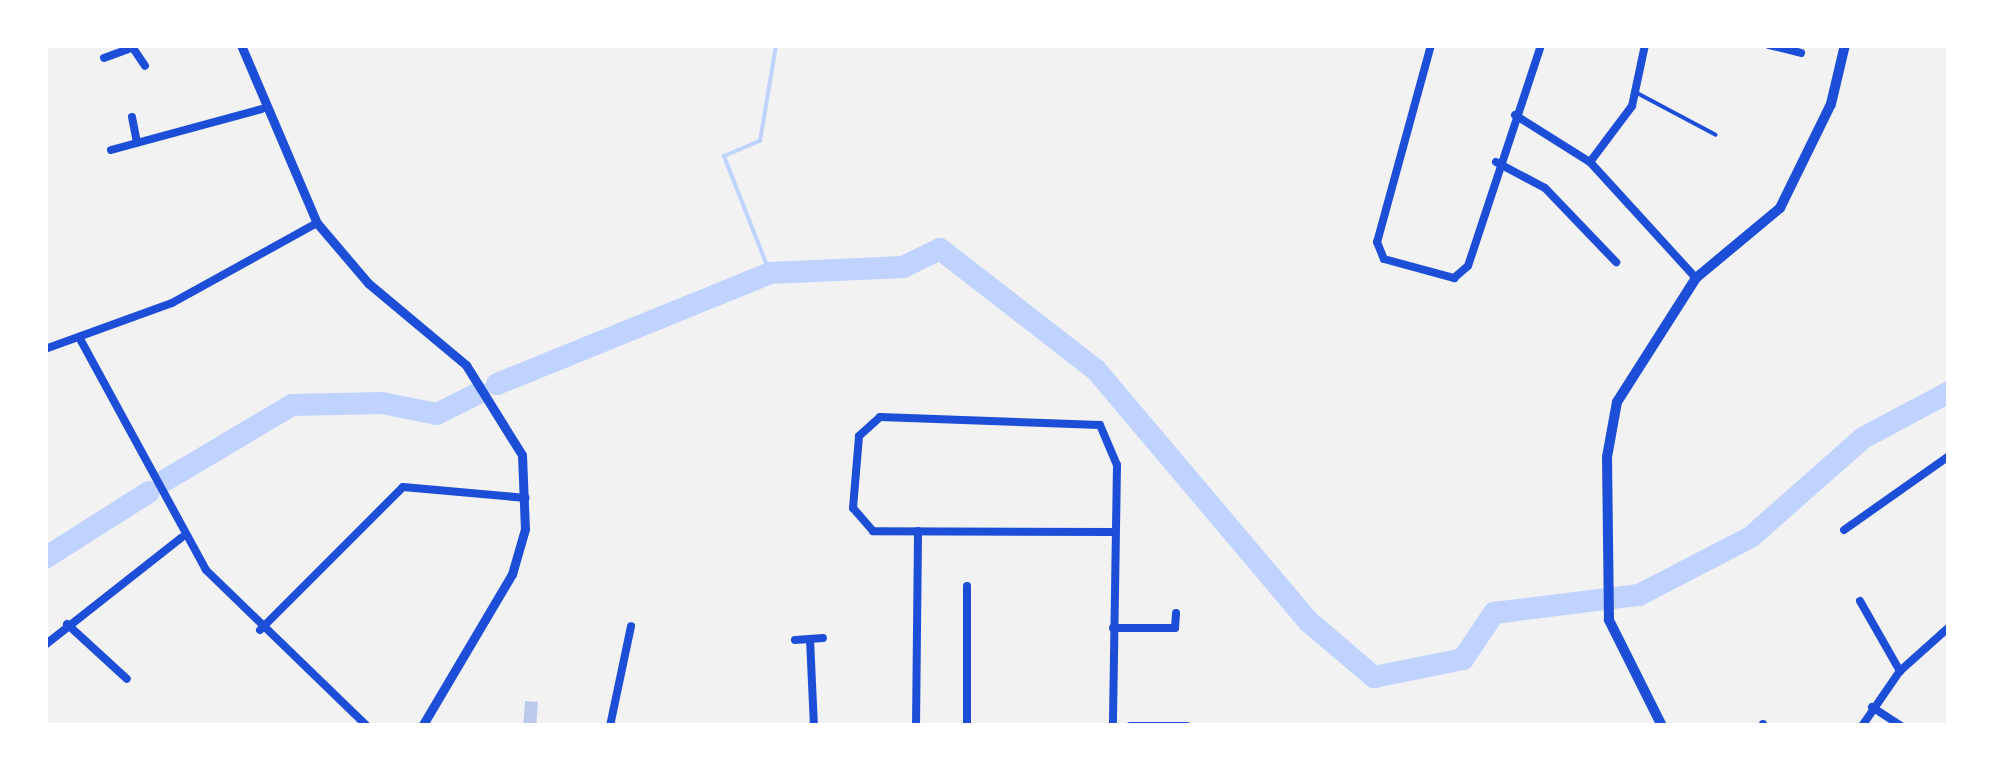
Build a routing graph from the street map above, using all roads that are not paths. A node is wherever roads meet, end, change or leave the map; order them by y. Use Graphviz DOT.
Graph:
graph roads {
  1 [pos="241,45"];
  2 [pos="1431,45"];
  3 [pos="1541,45"];
  4 [pos="1645,45"];
  5 [pos="1770,45"];
  6 [pos="1845,45"];
  7 [pos="131,47"];
  8 [pos="1801,53"];
  9 [pos="104,58"];
  10 [pos="144,66"];
  11 [pos="1636,93"];
  12 [pos="262,109"];
  13 [pos="1515,115"];
  14 [pos="132,116"];
  15 [pos="1716,135"];
  16 [pos="136,143"];
  17 [pos="111,150"];
  18 [pos="1496,162"];
  19 [pos="1590,162"];
  20 [pos="318,223"];
  21 [pos="1616,262"];
  22 [pos="1696,278"];
  23 [pos="79,336"];
  24 [pos="45,349"];
  25 [pos="1949,456"];
  26 [pos="526,498"];
  27 [pos="1844,530"];
  28 [pos="918,531"];
  29 [pos="1113,532"];
  30 [pos="182,536"];
  31 [pos="968,586"];
  32 [pos="1860,601"];
  33 [pos="1176,612"];
  34 [pos="67,624"];
  35 [pos="632,626"];
  36 [pos="1949,627"];
  37 [pos="1112,628"];
  38 [pos="260,630"];
  39 [pos="823,638"];
  40 [pos="810,639"];
  41 [pos="795,640"];
  42 [pos="45,645"];
  43 [pos="1900,671"];
  44 [pos="127,679"];
  45 [pos="1872,707"];
  46 [pos="366,726"];
  47 [pos="422,726"];
  48 [pos="610,726"];
  49 [pos="814,726"];
  50 [pos="916,726"];
  51 [pos="967,726"];
  52 [pos="1114,726"];
  53 [pos="1130,726"];
  54 [pos="1186,726"];
  55 [pos="1662,726"];
  56 [pos="1862,726"];
  57 [pos="1900,726"];
  1 -- 12 [label="street"];
  2 -- 18 [label="street"];
  3 -- 13 [label="street"];
  4 -- 11 [label="street"];
  5 -- 8 [label="street"];
  6 -- 22 [label="main road"];
  7 -- 9 [label="street"];
  7 -- 10 [label="street"];
  11 -- 15 [label="lane"];
  11 -- 19 [label="street"];
  12 -- 16 [label="street"];
  12 -- 20 [label="street"];
  13 -- 18 [label="street"];
  13 -- 19 [label="street"];
  14 -- 16 [label="street"];
  16 -- 17 [label="street"];
  18 -- 21 [label="street"];
  19 -- 22 [label="street"];
  20 -- 23 [label="street"];
  20 -- 26 [label="street"];
  22 -- 55 [label="main road"];
  23 -- 24 [label="street"];
  23 -- 30 [label="street"];
  25 -- 27 [label="street"];
  26 -- 38 [label="street"];
  26 -- 47 [label="street"];
  28 -- 29 [label="street"];
  28 -- 29 [label="street"];
  28 -- 50 [label="street"];
  29 -- 37 [label="street"];
  30 -- 34 [label="street"];
  30 -- 38 [label="street"];
  31 -- 51 [label="street"];
  32 -- 43 [label="street"];
  33 -- 37 [label="street"];
  34 -- 42 [label="street"];
  34 -- 44 [label="street"];
  35 -- 48 [label="street"];
  36 -- 43 [label="street"];
  37 -- 52 [label="street"];
  38 -- 46 [label="street"];
  39 -- 40 [label="street"];
  40 -- 41 [label="street"];
  40 -- 49 [label="street"];
  43 -- 45 [label="street"];
  45 -- 56 [label="street"];
  45 -- 57 [label="street"];
  53 -- 54 [label="street"];
}
